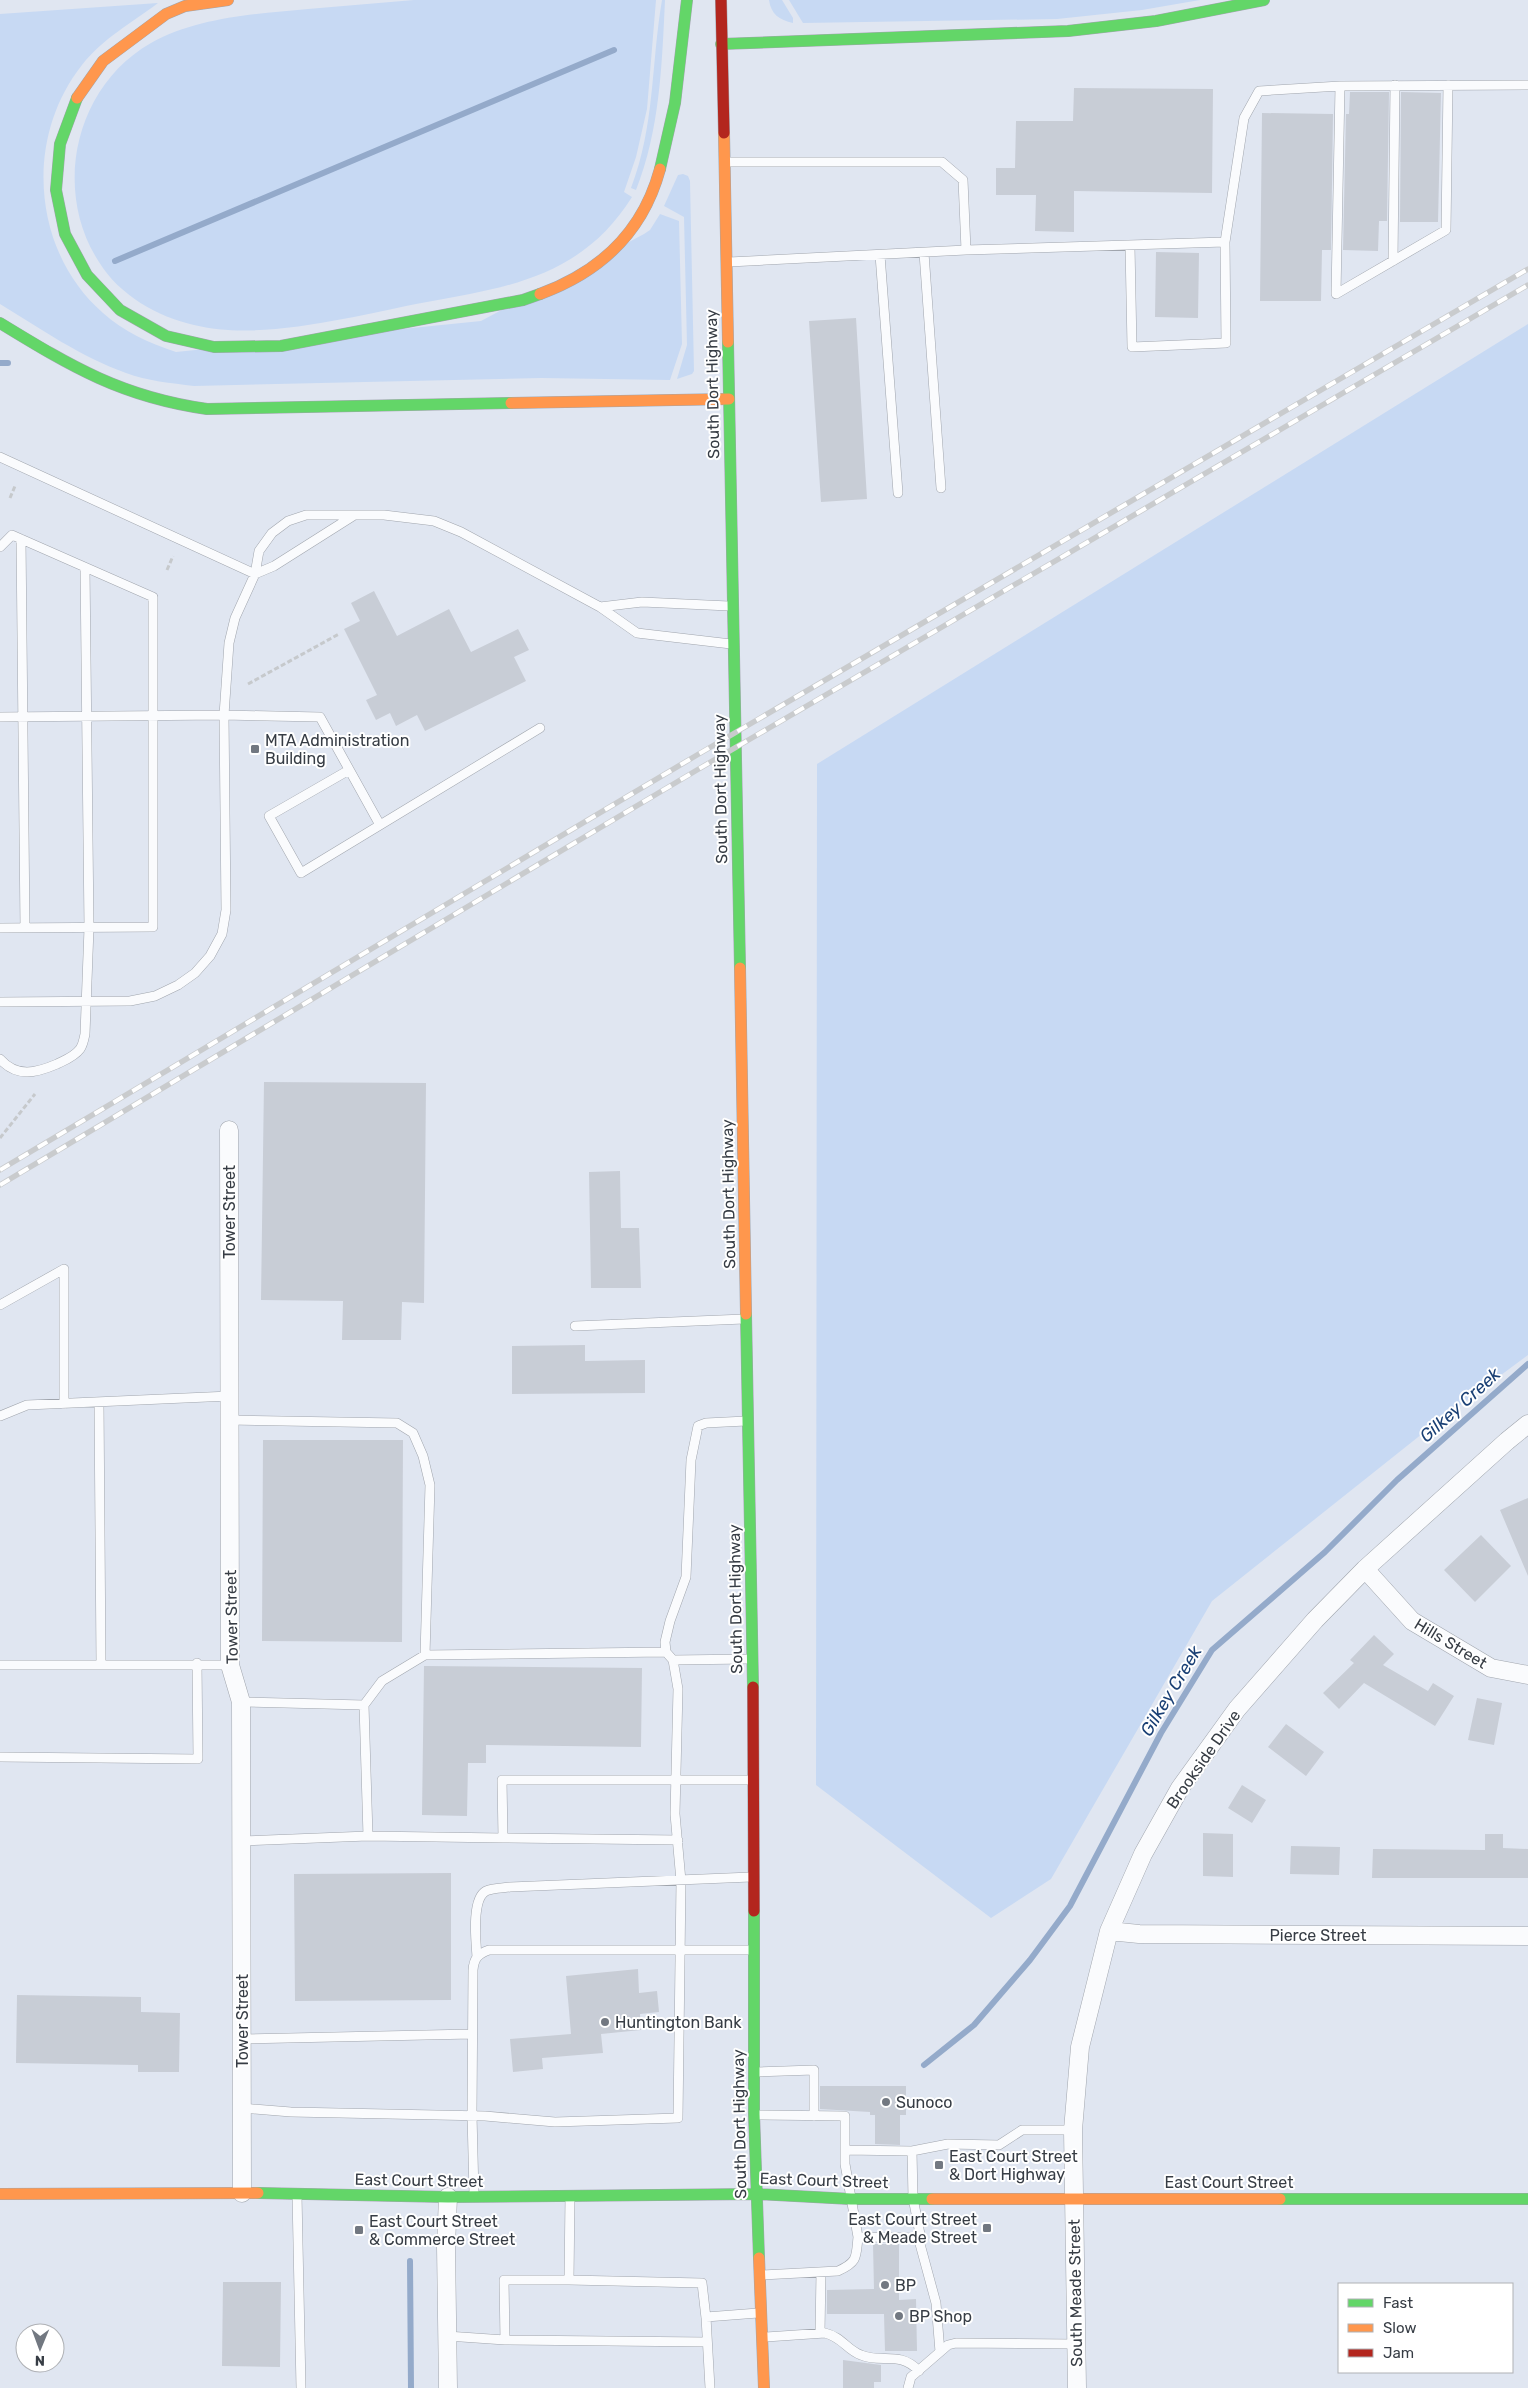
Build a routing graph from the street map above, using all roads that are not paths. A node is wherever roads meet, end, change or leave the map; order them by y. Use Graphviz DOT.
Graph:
graph roads {
  1 [pos="228,0"];
  2 [pos="687,0"];
  3 [pos="721,0"];
  4 [pos="1264,0"];
  5 [pos="722,44"];
  6 [pos="1395,85"];
  7 [pos="1448,85"];
  8 [pos="1528,85"];
  9 [pos="1340,86"];
  10 [pos="725,162"];
  11 [pos="1225,242"];
  12 [pos="1130,246"];
  13 [pos="966,250"];
  14 [pos="924,253"];
  15 [pos="880,255"];
  16 [pos="726,262"];
  17 [pos="1393,262"];
  18 [pos="0,323"];
  19 [pos="728,399"];
  20 [pos="0,457"];
  21 [pos="941,488"];
  22 [pos="898,493"];
  23 [pos="353,516"];
  24 [pos="21,539"];
  25 [pos="0,547"];
  26 [pos="86,568"];
  27 [pos="255,574"];
  28 [pos="733,606"];
  29 [pos="600,607"];
  30 [pos="734,645"];
  31 [pos="224,715"];
  32 [pos="153,716"];
  33 [pos="23,717"];
  34 [pos="87,717"];
  35 [pos="0,718"];
  36 [pos="540,728"];
  37 [pos="349,770"];
  38 [pos="380,825"];
  39 [pos="0,928"];
  40 [pos="25,928"];
  41 [pos="89,928"];
  42 [pos="87,1001"];
  43 [pos="0,1002"];
  44 [pos="0,1059"];
  45 [pos="229,1130"];
  46 [pos="0,1306"];
  47 [pos="746,1319"];
  48 [pos="575,1326"];
  49 [pos="230,1396"];
  50 [pos="99,1402"];
  51 [pos="64,1404"];
  52 [pos="0,1416"];
  53 [pos="230,1420"];
  54 [pos="748,1421"];
  55 [pos="1528,1424"];
  56 [pos="1365,1569"];
  57 [pos="666,1652"];
  58 [pos="425,1655"];
  59 [pos="753,1659"];
  60 [pos="673,1660"];
  61 [pos="196,1663"];
  62 [pos="100,1664"];
  63 [pos="0,1665"];
  64 [pos="230,1665"];
  65 [pos="1528,1675"];
  66 [pos="241,1702"];
  67 [pos="364,1705"];
  68 [pos="0,1757"];
  69 [pos="753,1780"];
  70 [pos="677,1781"];
  71 [pos="368,1836"];
  72 [pos="503,1838"];
  73 [pos="678,1840"];
  74 [pos="241,1841"];
  75 [pos="753,1877"];
  76 [pos="681,1881"];
  77 [pos="1109,1931"];
  78 [pos="1528,1936"];
  79 [pos="753,1950"];
  80 [pos="681,1951"];
  81 [pos="477,1957"];
  82 [pos="472,2034"];
  83 [pos="242,2039"];
  84 [pos="754,2072"];
  85 [pos="242,2108"];
  86 [pos="754,2114"];
  87 [pos="472,2115"];
  88 [pos="814,2116"];
  89 [pos="1072,2130"];
  90 [pos="845,2150"];
  91 [pos="912,2151"];
  92 [pos="242,2193"];
  93 [pos="0,2194"];
  94 [pos="757,2194"];
  95 [pos="297,2195"];
  96 [pos="570,2195"];
  97 [pos="448,2197"];
  98 [pos="474,2197"];
  99 [pos="851,2198"];
  100 [pos="913,2198"];
  101 [pos="1073,2198"];
  102 [pos="1528,2198"];
  103 [pos="858,2237"];
  104 [pos="920,2238"];
  105 [pos="822,2272"];
  106 [pos="760,2275"];
  107 [pos="569,2280"];
  108 [pos="761,2313"];
  109 [pos="706,2318"];
  110 [pos="820,2333"];
  111 [pos="447,2336"];
  112 [pos="762,2337"];
  113 [pos="505,2340"];
  114 [pos="707,2342"];
  115 [pos="1076,2344"];
  116 [pos="940,2352"];
  117 [pos="919,2370"];
  118 [pos="301,2388"];
  119 [pos="448,2388"];
  120 [pos="710,2388"];
  121 [pos="764,2388"];
  122 [pos="908,2388"];
  123 [pos="1077,2388"];
  1 -- 2 [label="main road"];
  3 -- 5 [label="main road, South Dort Highway"];
  4 -- 5 [label="main road"];
  5 -- 10 [label="main road, South Dort Highway"];
  6 -- 7 [label="lane"];
  6 -- 9 [label="lane"];
  6 -- 17 [label="lane"];
  7 -- 8 [label="lane"];
  7 -- 17 [label="lane"];
  9 -- 11 [label="lane"];
  9 -- 17 [label="lane"];
  10 -- 13 [label="lane"];
  10 -- 16 [label="main road, South Dort Highway"];
  11 -- 12 [label="lane"];
  11 -- 12 [label="lane"];
  12 -- 13 [label="lane"];
  13 -- 14 [label="lane"];
  14 -- 15 [label="lane"];
  14 -- 21 [label="lane"];
  15 -- 16 [label="lane"];
  15 -- 22 [label="lane"];
  16 -- 19 [label="main road, South Dort Highway"];
  18 -- 19 [label="main road"];
  19 -- 28 [label="main road, South Dort Highway"];
  20 -- 27 [label="lane"];
  23 -- 27 [label="lane"];
  23 -- 27 [label="lane"];
  23 -- 29 [label="lane"];
  24 -- 25 [label="lane"];
  24 -- 26 [label="lane"];
  24 -- 33 [label="lane"];
  26 -- 32 [label="lane"];
  26 -- 34 [label="lane"];
  27 -- 31 [label="lane"];
  28 -- 29 [label="lane"];
  28 -- 30 [label="main road, South Dort Highway"];
  29 -- 30 [label="lane"];
  30 -- 47 [label="main road, South Dort Highway"];
  31 -- 32 [label="lane"];
  31 -- 37 [label="lane"];
  31 -- 42 [label="lane"];
  32 -- 34 [label="lane"];
  32 -- 41 [label="lane"];
  33 -- 34 [label="lane"];
  33 -- 35 [label="lane"];
  33 -- 40 [label="lane"];
  34 -- 41 [label="lane"];
  36 -- 38 [label="lane"];
  37 -- 38 [label="lane"];
  37 -- 38 [label="lane"];
  39 -- 40 [label="lane"];
  40 -- 41 [label="lane"];
  41 -- 42 [label="lane"];
  42 -- 43 [label="lane"];
  42 -- 44 [label="lane"];
  45 -- 49 [label="street, Tower Street"];
  46 -- 51 [label="lane"];
  47 -- 48 [label="lane"];
  47 -- 54 [label="main road, South Dort Highway"];
  49 -- 50 [label="lane"];
  49 -- 53 [label="street, Tower Street"];
  50 -- 51 [label="lane"];
  50 -- 62 [label="lane"];
  51 -- 52 [label="lane"];
  53 -- 58 [label="lane"];
  53 -- 64 [label="street, Tower Street"];
  54 -- 57 [label="lane"];
  54 -- 59 [label="main road, South Dort Highway"];
  55 -- 56 [label="street, Brookside Drive"];
  56 -- 65 [label="street, Hills Street"];
  56 -- 77 [label="street, Brookside Drive"];
  57 -- 58 [label="lane"];
  57 -- 60 [label="lane"];
  58 -- 67 [label="lane"];
  59 -- 60 [label="lane"];
  59 -- 69 [label="main road, South Dort Highway"];
  60 -- 70 [label="lane"];
  61 -- 62 [label="lane"];
  61 -- 64 [label="lane"];
  61 -- 68 [label="lane"];
  62 -- 63 [label="lane"];
  64 -- 66 [label="street, Tower Street"];
  66 -- 67 [label="lane"];
  66 -- 74 [label="street, Tower Street"];
  67 -- 71 [label="lane"];
  69 -- 70 [label="lane"];
  69 -- 75 [label="main road, South Dort Highway"];
  70 -- 72 [label="lane"];
  70 -- 73 [label="lane"];
  71 -- 72 [label="lane"];
  71 -- 74 [label="lane"];
  72 -- 73 [label="lane"];
  73 -- 76 [label="lane"];
  74 -- 83 [label="street, Tower Street"];
  75 -- 76 [label="lane"];
  75 -- 79 [label="main road, South Dort Highway"];
  76 -- 80 [label="lane"];
  76 -- 81 [label="lane"];
  77 -- 78 [label="street, Pierce Street"];
  77 -- 89 [label="street, Brookside Drive"];
  79 -- 80 [label="lane"];
  79 -- 84 [label="main road, South Dort Highway"];
  80 -- 81 [label="lane"];
  80 -- 87 [label="lane"];
  81 -- 82 [label="lane"];
  82 -- 83 [label="lane"];
  82 -- 87 [label="lane"];
  83 -- 85 [label="street, Tower Street"];
  84 -- 86 [label="main road, South Dort Highway"];
  84 -- 88 [label="lane"];
  85 -- 87 [label="lane"];
  85 -- 92 [label="street, Tower Street"];
  86 -- 88 [label="lane"];
  86 -- 94 [label="main road, South Dort Highway"];
  87 -- 98 [label="lane"];
  88 -- 90 [label="lane"];
  89 -- 91 [label="lane"];
  89 -- 101 [label="street, Brookside Drive"];
  90 -- 91 [label="lane"];
  90 -- 99 [label="lane"];
  91 -- 100 [label="lane"];
  92 -- 93 [label="main road, East Court Street"];
  92 -- 95 [label="main road, East Court Street"];
  94 -- 96 [label="main road, East Court Street"];
  94 -- 99 [label="main road, East Court Street"];
  94 -- 106 [label="main road, South Dort Highway"];
  95 -- 97 [label="main road, East Court Street"];
  95 -- 118 [label="lane"];
  96 -- 98 [label="main road, East Court Street"];
  96 -- 107 [label="lane"];
  97 -- 98 [label="main road, East Court Street"];
  97 -- 111 [label="street"];
  99 -- 100 [label="main road, East Court Street"];
  99 -- 103 [label="lane"];
  100 -- 101 [label="main road, East Court Street"];
  100 -- 104 [label="lane"];
  101 -- 102 [label="main road, East Court Street"];
  101 -- 115 [label="street, South Meade Street"];
  103 -- 104 [label="lane"];
  103 -- 105 [label="lane"];
  104 -- 116 [label="lane"];
  105 -- 106 [label="lane"];
  105 -- 110 [label="lane"];
  106 -- 108 [label="main road, South Dort Highway"];
  107 -- 109 [label="lane"];
  107 -- 113 [label="lane"];
  108 -- 109 [label="lane"];
  108 -- 112 [label="main road, South Dort Highway"];
  109 -- 114 [label="lane"];
  110 -- 112 [label="lane"];
  110 -- 117 [label="lane"];
  111 -- 113 [label="lane"];
  111 -- 119 [label="street"];
  112 -- 121 [label="main road, South Dort Highway"];
  113 -- 114 [label="lane"];
  114 -- 120 [label="lane"];
  115 -- 116 [label="lane"];
  115 -- 123 [label="street, South Meade Street"];
  116 -- 117 [label="lane"];
  117 -- 122 [label="lane"];
}
